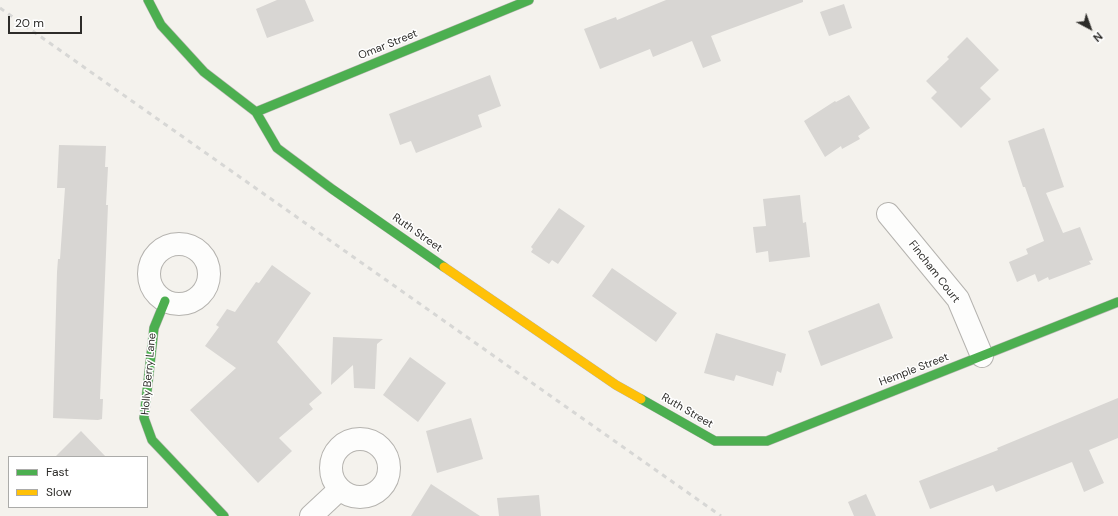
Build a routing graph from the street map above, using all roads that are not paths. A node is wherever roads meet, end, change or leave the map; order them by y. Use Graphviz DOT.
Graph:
graph roads {
  1 [pos="148,0"];
  2 [pos="529,0"];
  3 [pos="256,112"];
  4 [pos="888,214"];
  5 [pos="165,301"];
  6 [pos="1118,302"];
  7 [pos="982,356"];
  8 [pos="715,441"];
  9 [pos="340,489"];
  10 [pos="224,516"];
  11 [pos="311,516"];
  1 -- 3 [label="street, Ruth Street"];
  2 -- 3 [label="street, Omar Street"];
  3 -- 8 [label="street, Ruth Street"];
  4 -- 7 [label="street, Fincham Court"];
  5 -- 10 [label="street, Holly Berry Lane"];
  6 -- 7 [label="street, Hemple Street"];
  7 -- 8 [label="street, Hemple Street"];
  9 -- 11 [label="street"];
}
